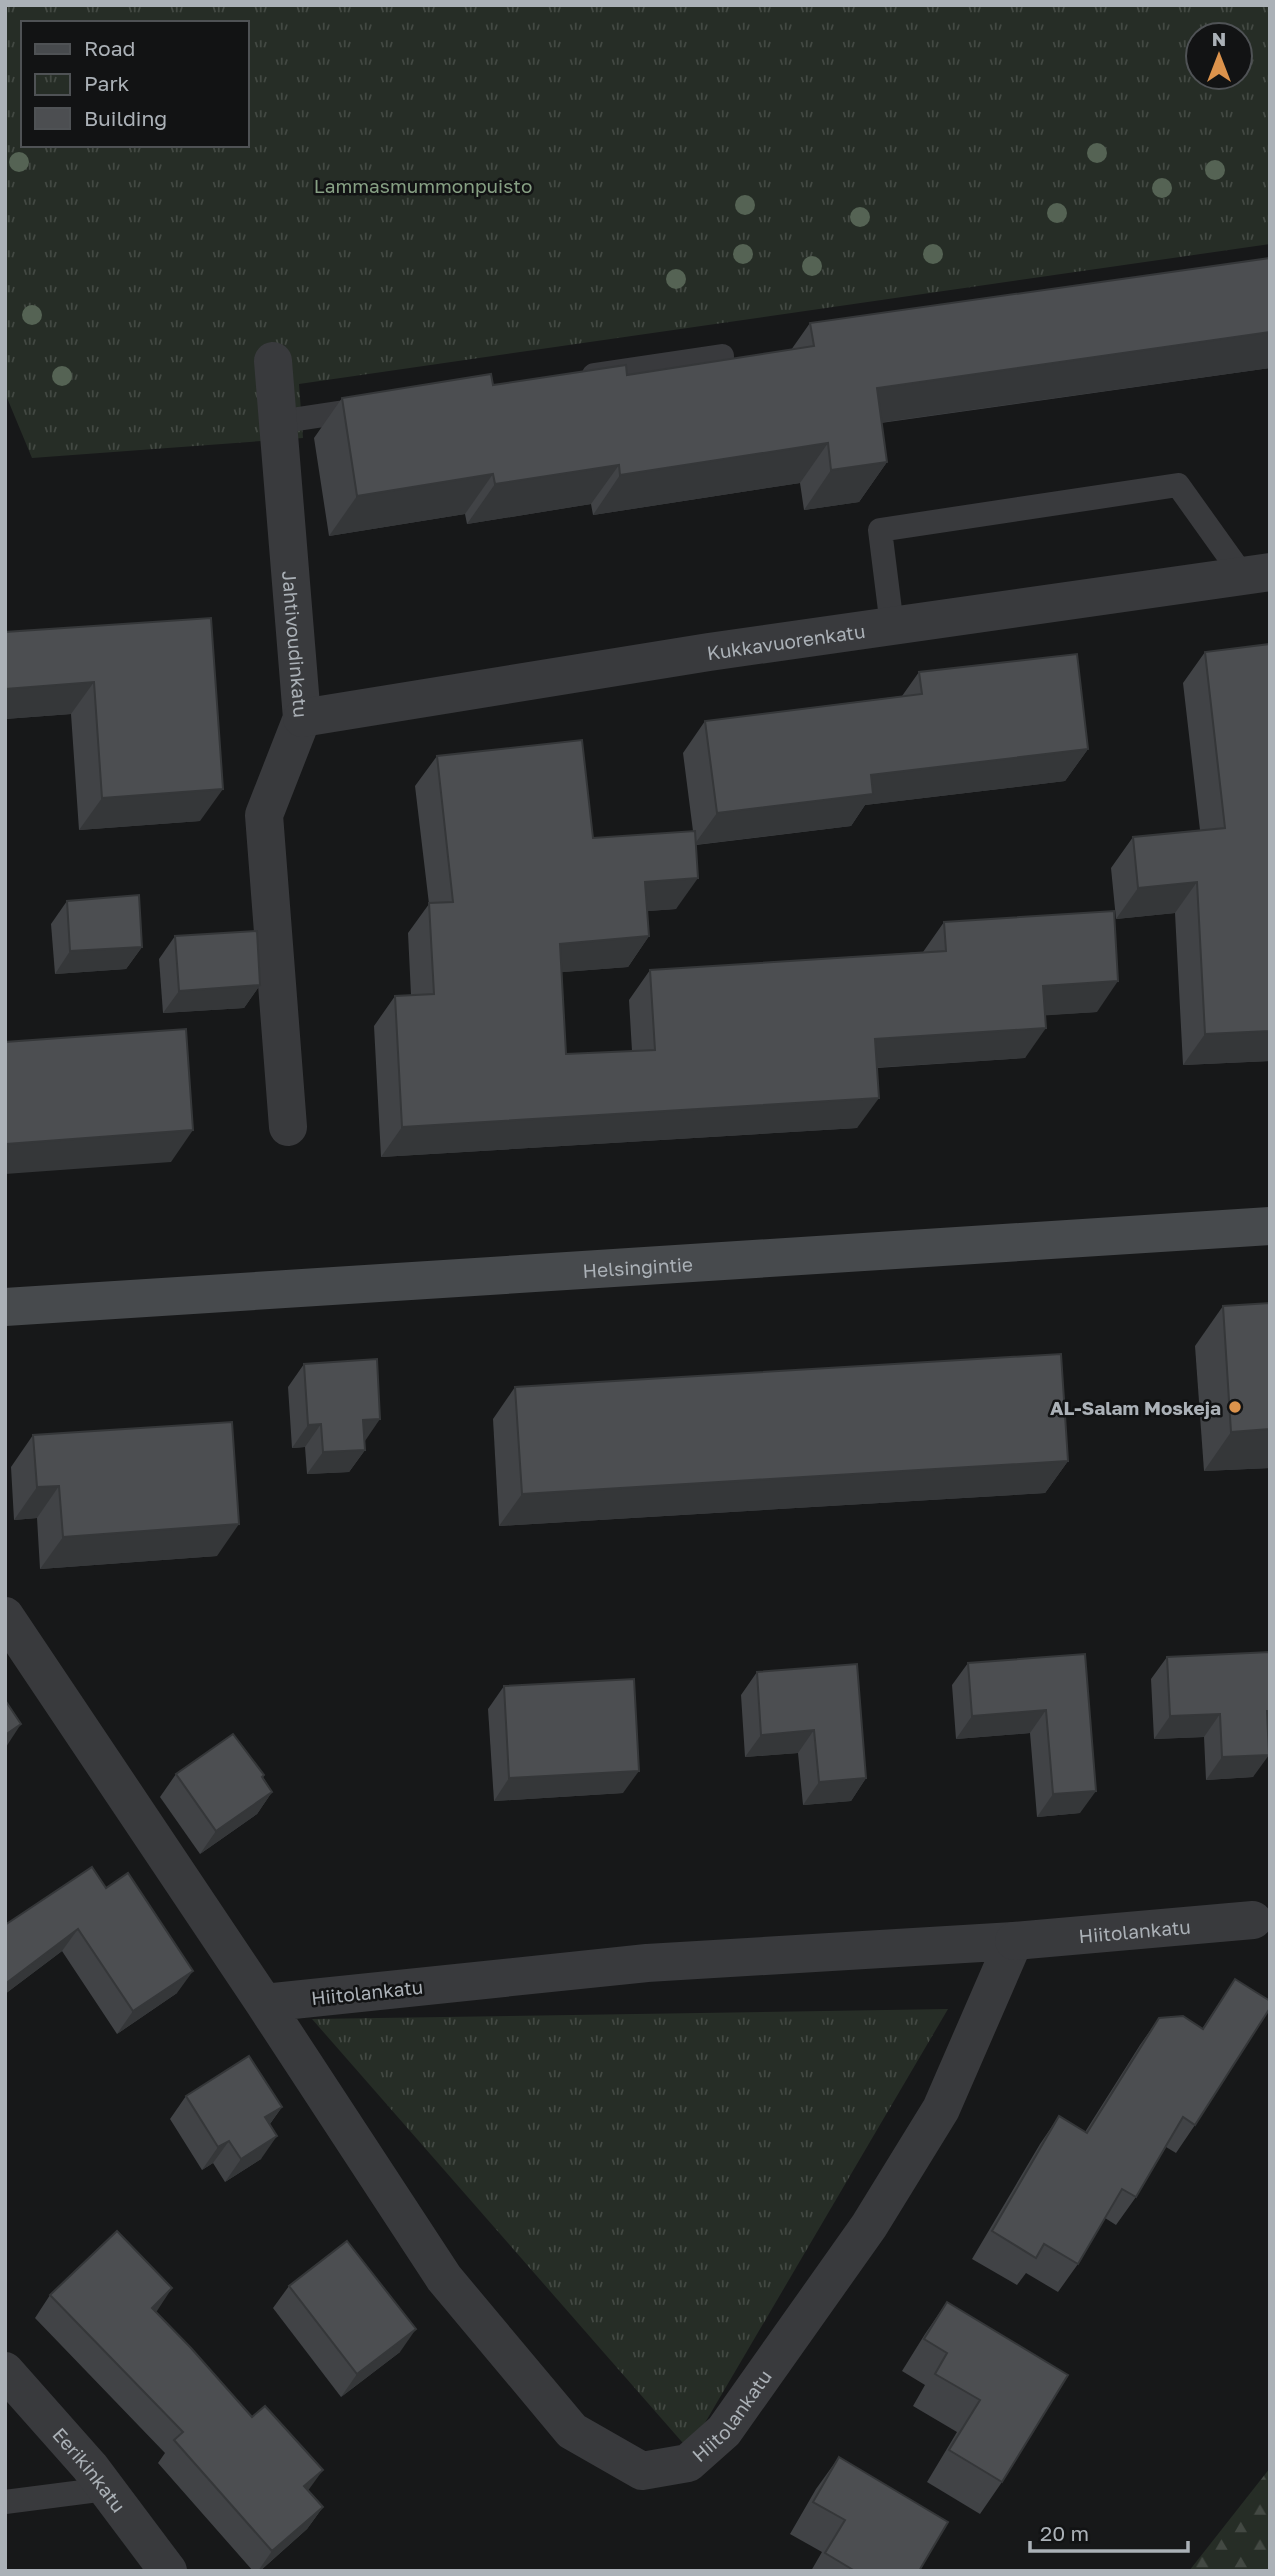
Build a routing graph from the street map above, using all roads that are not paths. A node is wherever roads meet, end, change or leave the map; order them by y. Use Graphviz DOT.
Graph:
graph roads {
  1 [pos="722,356"];
  2 [pos="273,362"];
  3 [pos="574,378"];
  4 [pos="386,406"];
  5 [pos="278,422"];
  6 [pos="1256,574"];
  7 [pos="892,626"];
  8 [pos="302,718"];
  9 [pos="288,1127"];
  10 [pos="1270,1226"];
  11 [pos="5,1307"];
  12 [pos="5,1616"];
  13 [pos="1254,1920"];
  14 [pos="1014,1941"];
  15 [pos="264,2003"];
  16 [pos="5,2371"];
  17 [pos="106,2489"];
  18 [pos="5,2502"];
  19 [pos="168,2571"];
  1 -- 3 [label="lane"];
  2 -- 5 [label="street, Jahtivoudinkatu"];
  4 -- 5 [label="lane"];
  5 -- 8 [label="street, Jahtivoudinkatu"];
  6 -- 7 [label="street, Kukkavuorenkatu"];
  6 -- 7 [label="lane"];
  7 -- 8 [label="street, Kukkavuorenkatu"];
  8 -- 9 [label="street, Jahtivoudinkatu"];
  10 -- 11 [label="main road, Helsingintie"];
  12 -- 15 [label="street, Hiitolankatu"];
  13 -- 14 [label="street, Hiitolankatu"];
  14 -- 15 [label="street, Hiitolankatu"];
  14 -- 15 [label="street, Hiitolankatu"];
  16 -- 17 [label="street, Eerikinkatu"];
  17 -- 18 [label="lane"];
  17 -- 19 [label="street, Eerikinkatu"];
}
